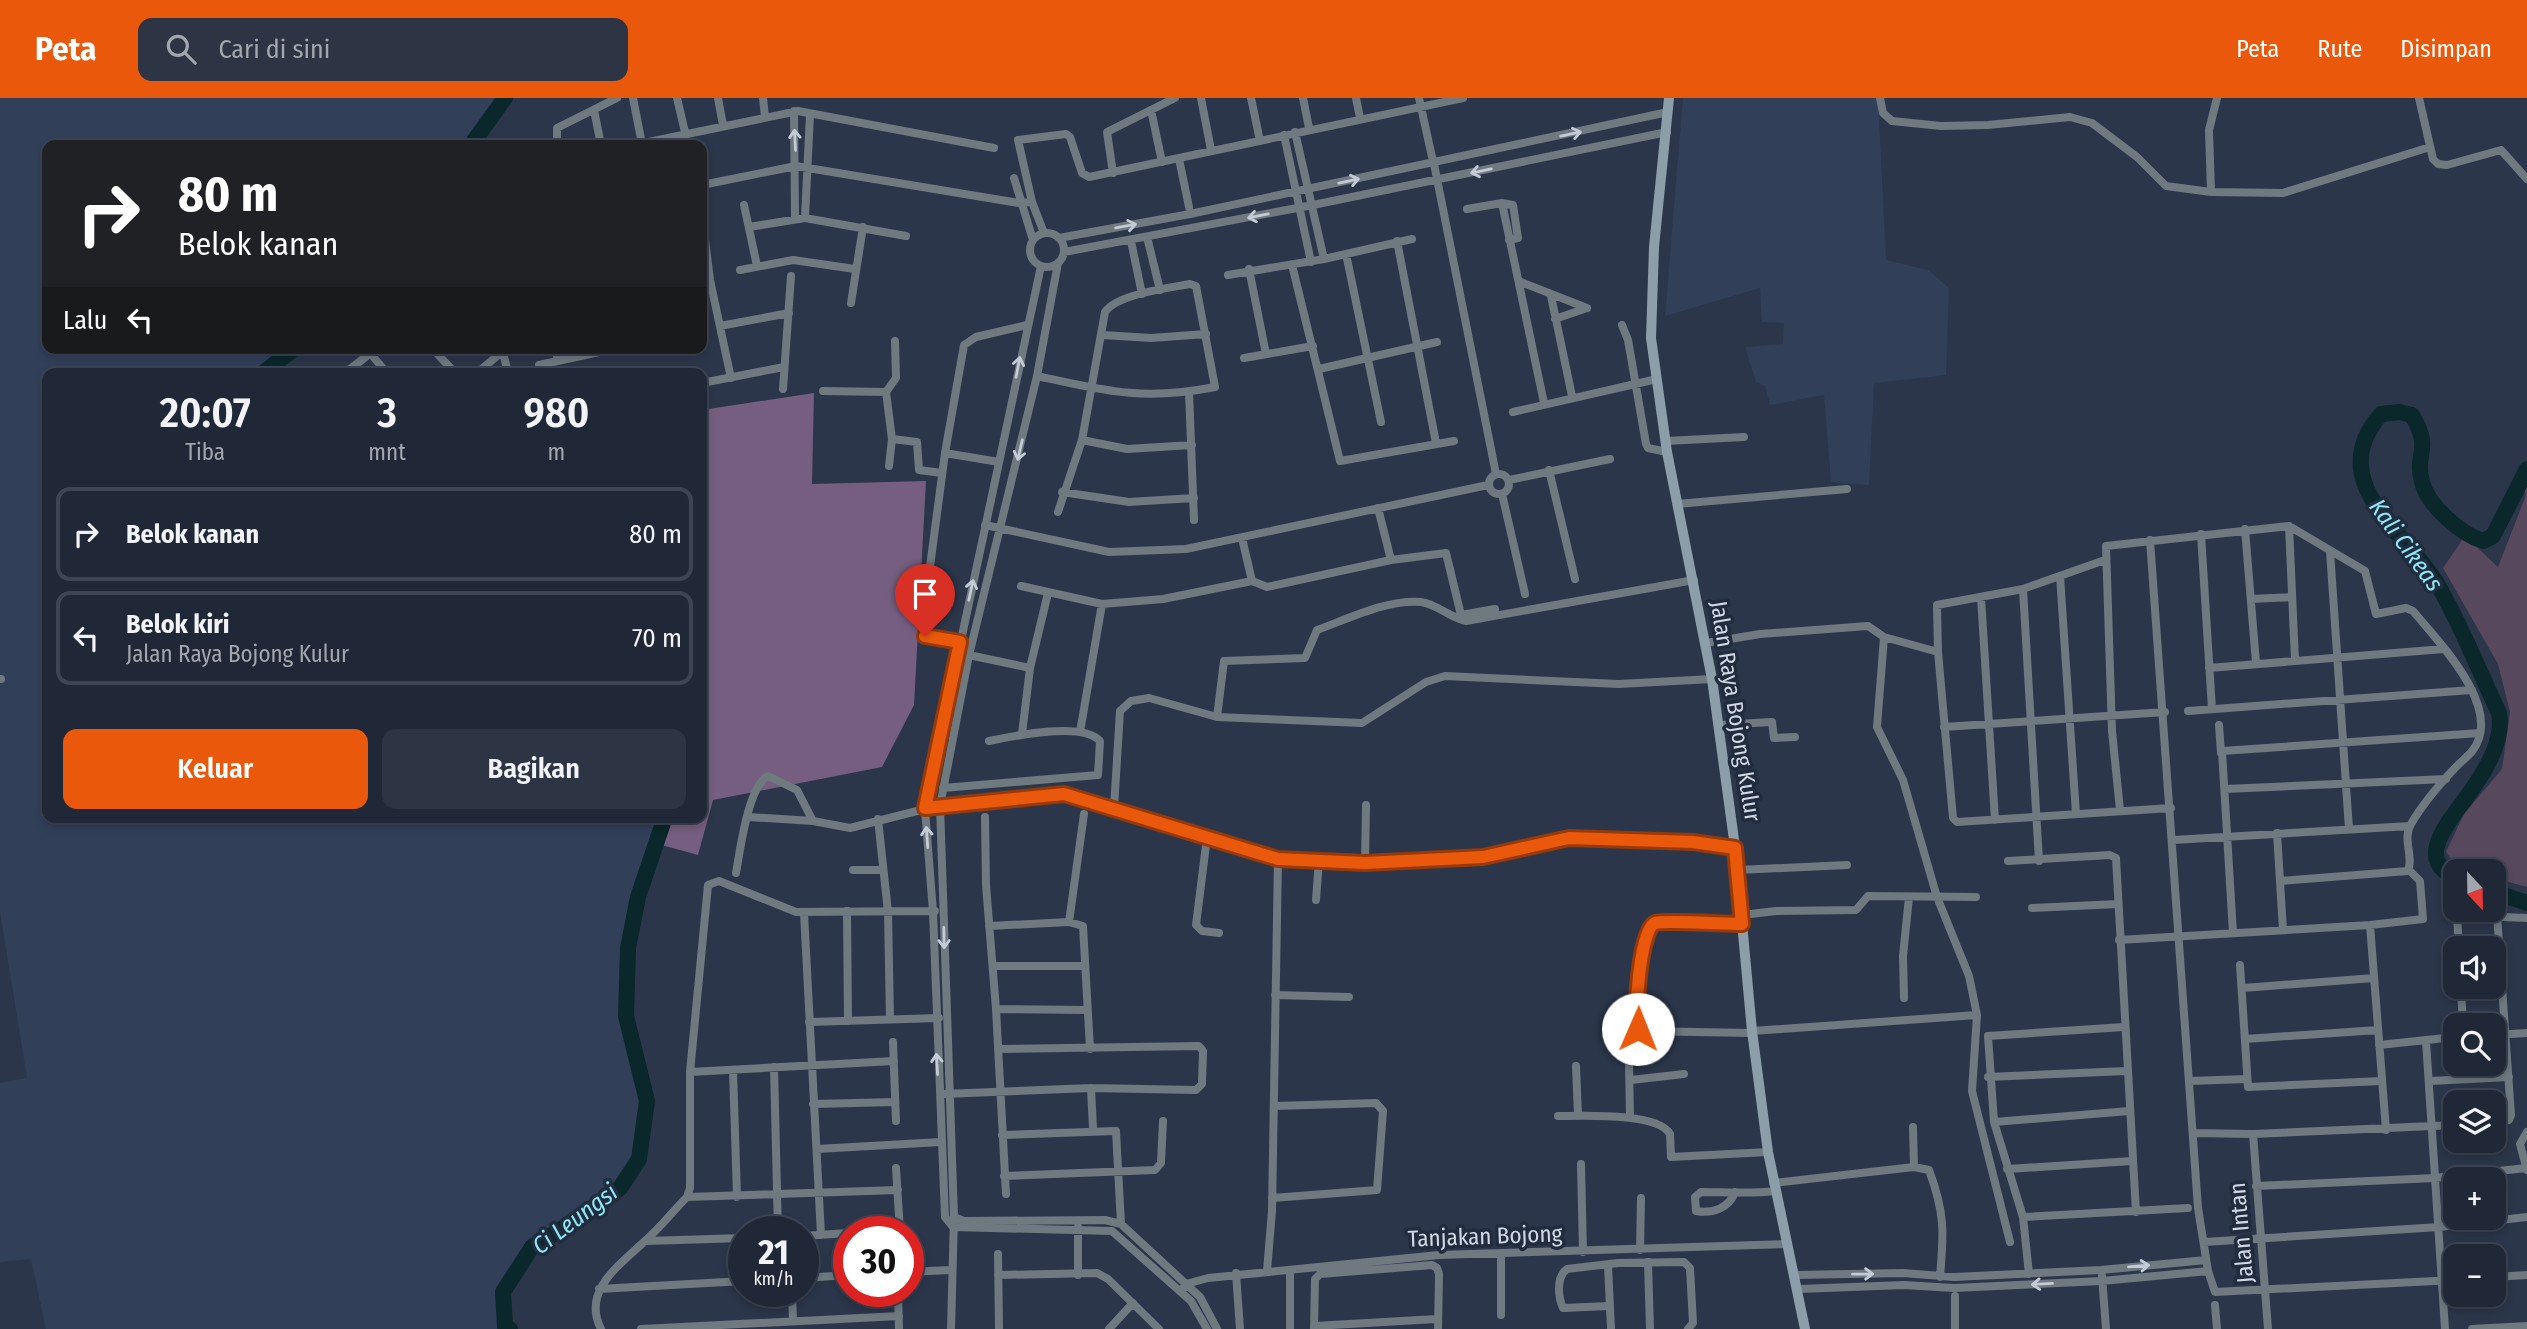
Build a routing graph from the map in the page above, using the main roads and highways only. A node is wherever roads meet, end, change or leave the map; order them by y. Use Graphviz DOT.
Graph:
graph roads {
  1 [pos="1669,98"];
  2 [pos="1805,1329"];
  1 -- 2 [label="main road, Jalan Raya Bojong Kulur"];
}
